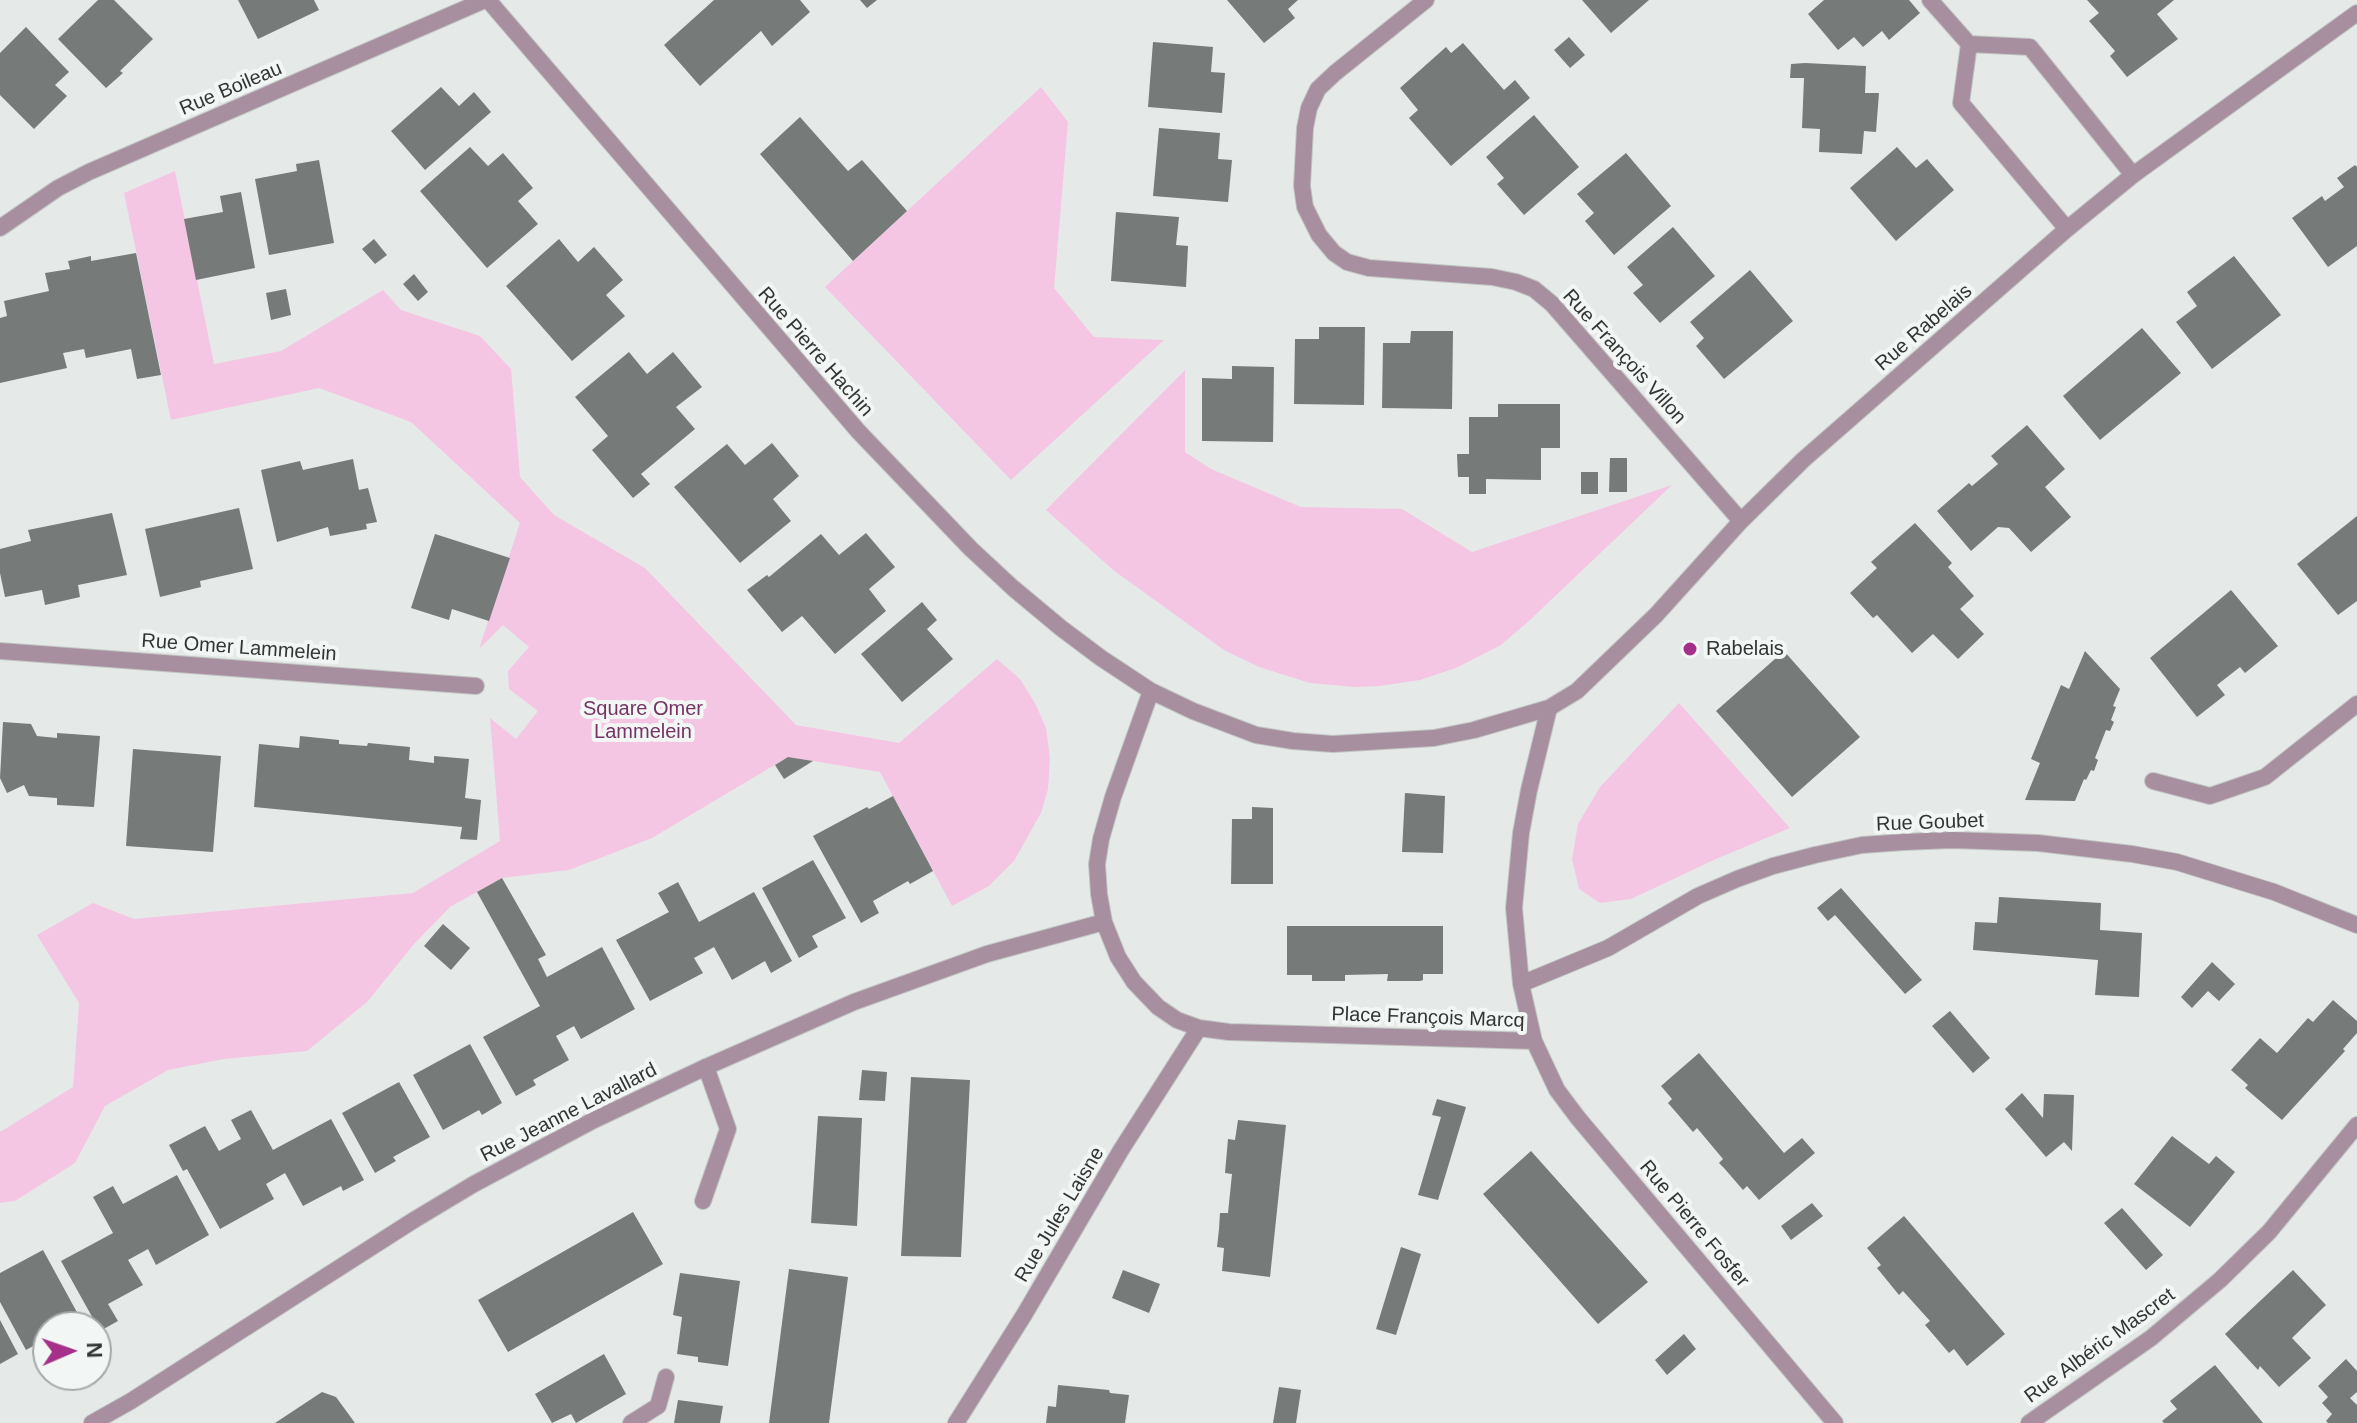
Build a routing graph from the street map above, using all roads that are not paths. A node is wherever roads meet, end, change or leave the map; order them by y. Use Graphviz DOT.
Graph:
graph roads {
  1 [pos="486,0"];
  2 [pos="1426,0"];
  3 [pos="1930,0"];
  4 [pos="2357,13"];
  5 [pos="1969,44"];
  6 [pos="2133,175"];
  7 [pos="0,228"];
  8 [pos="2067,229"];
  9 [pos="1741,521"];
  10 [pos="0,651"];
  11 [pos="476,686"];
  12 [pos="1151,691"];
  13 [pos="2357,704"];
  14 [pos="1549,708"];
  15 [pos="2153,781"];
  16 [pos="1104,922"];
  17 [pos="2357,925"];
  18 [pos="1521,984"];
  19 [pos="1199,1028"];
  20 [pos="1534,1041"];
  21 [pos="706,1067"];
  22 [pos="2357,1125"];
  23 [pos="703,1201"];
  24 [pos="666,1377"];
  25 [pos="92,1423"];
  26 [pos="631,1423"];
  27 [pos="956,1423"];
  28 [pos="1835,1423"];
  29 [pos="2029,1423"];
  1 -- 7 [label="street, Rue Boileau"];
  1 -- 12 [label="street, Rue Pierre Hachin"];
  2 -- 9 [label="street, Rue François Villon"];
  3 -- 5 [label="street"];
  4 -- 6 [label="street, Rue Rabelais"];
  5 -- 6 [label="street"];
  5 -- 8 [label="street"];
  6 -- 8 [label="street, Rue Rabelais"];
  8 -- 9 [label="street, Rue Rabelais"];
  9 -- 14 [label="street, Rue Rabelais"];
  10 -- 11 [label="street, Rue Omer Lammelein"];
  12 -- 14 [label="street"];
  12 -- 16 [label="street, Place François Marcq"];
  13 -- 15 [label="street"];
  14 -- 18 [label="street, Place François Marcq"];
  16 -- 19 [label="street, Place François Marcq"];
  16 -- 21 [label="street, Rue Jeanne Lavallard"];
  17 -- 18 [label="street, Rue Goubet"];
  18 -- 20 [label="street, Place François Marcq"];
  19 -- 20 [label="street, Place François Marcq"];
  19 -- 27 [label="street, Rue Jules Laisne"];
  20 -- 28 [label="street, Rue Pierre Fosfer"];
  21 -- 23 [label="street"];
  21 -- 25 [label="street, Rue Jeanne Lavallard"];
  22 -- 29 [label="street, Rue Albéric Mascret"];
  24 -- 26 [label="street"];
}
